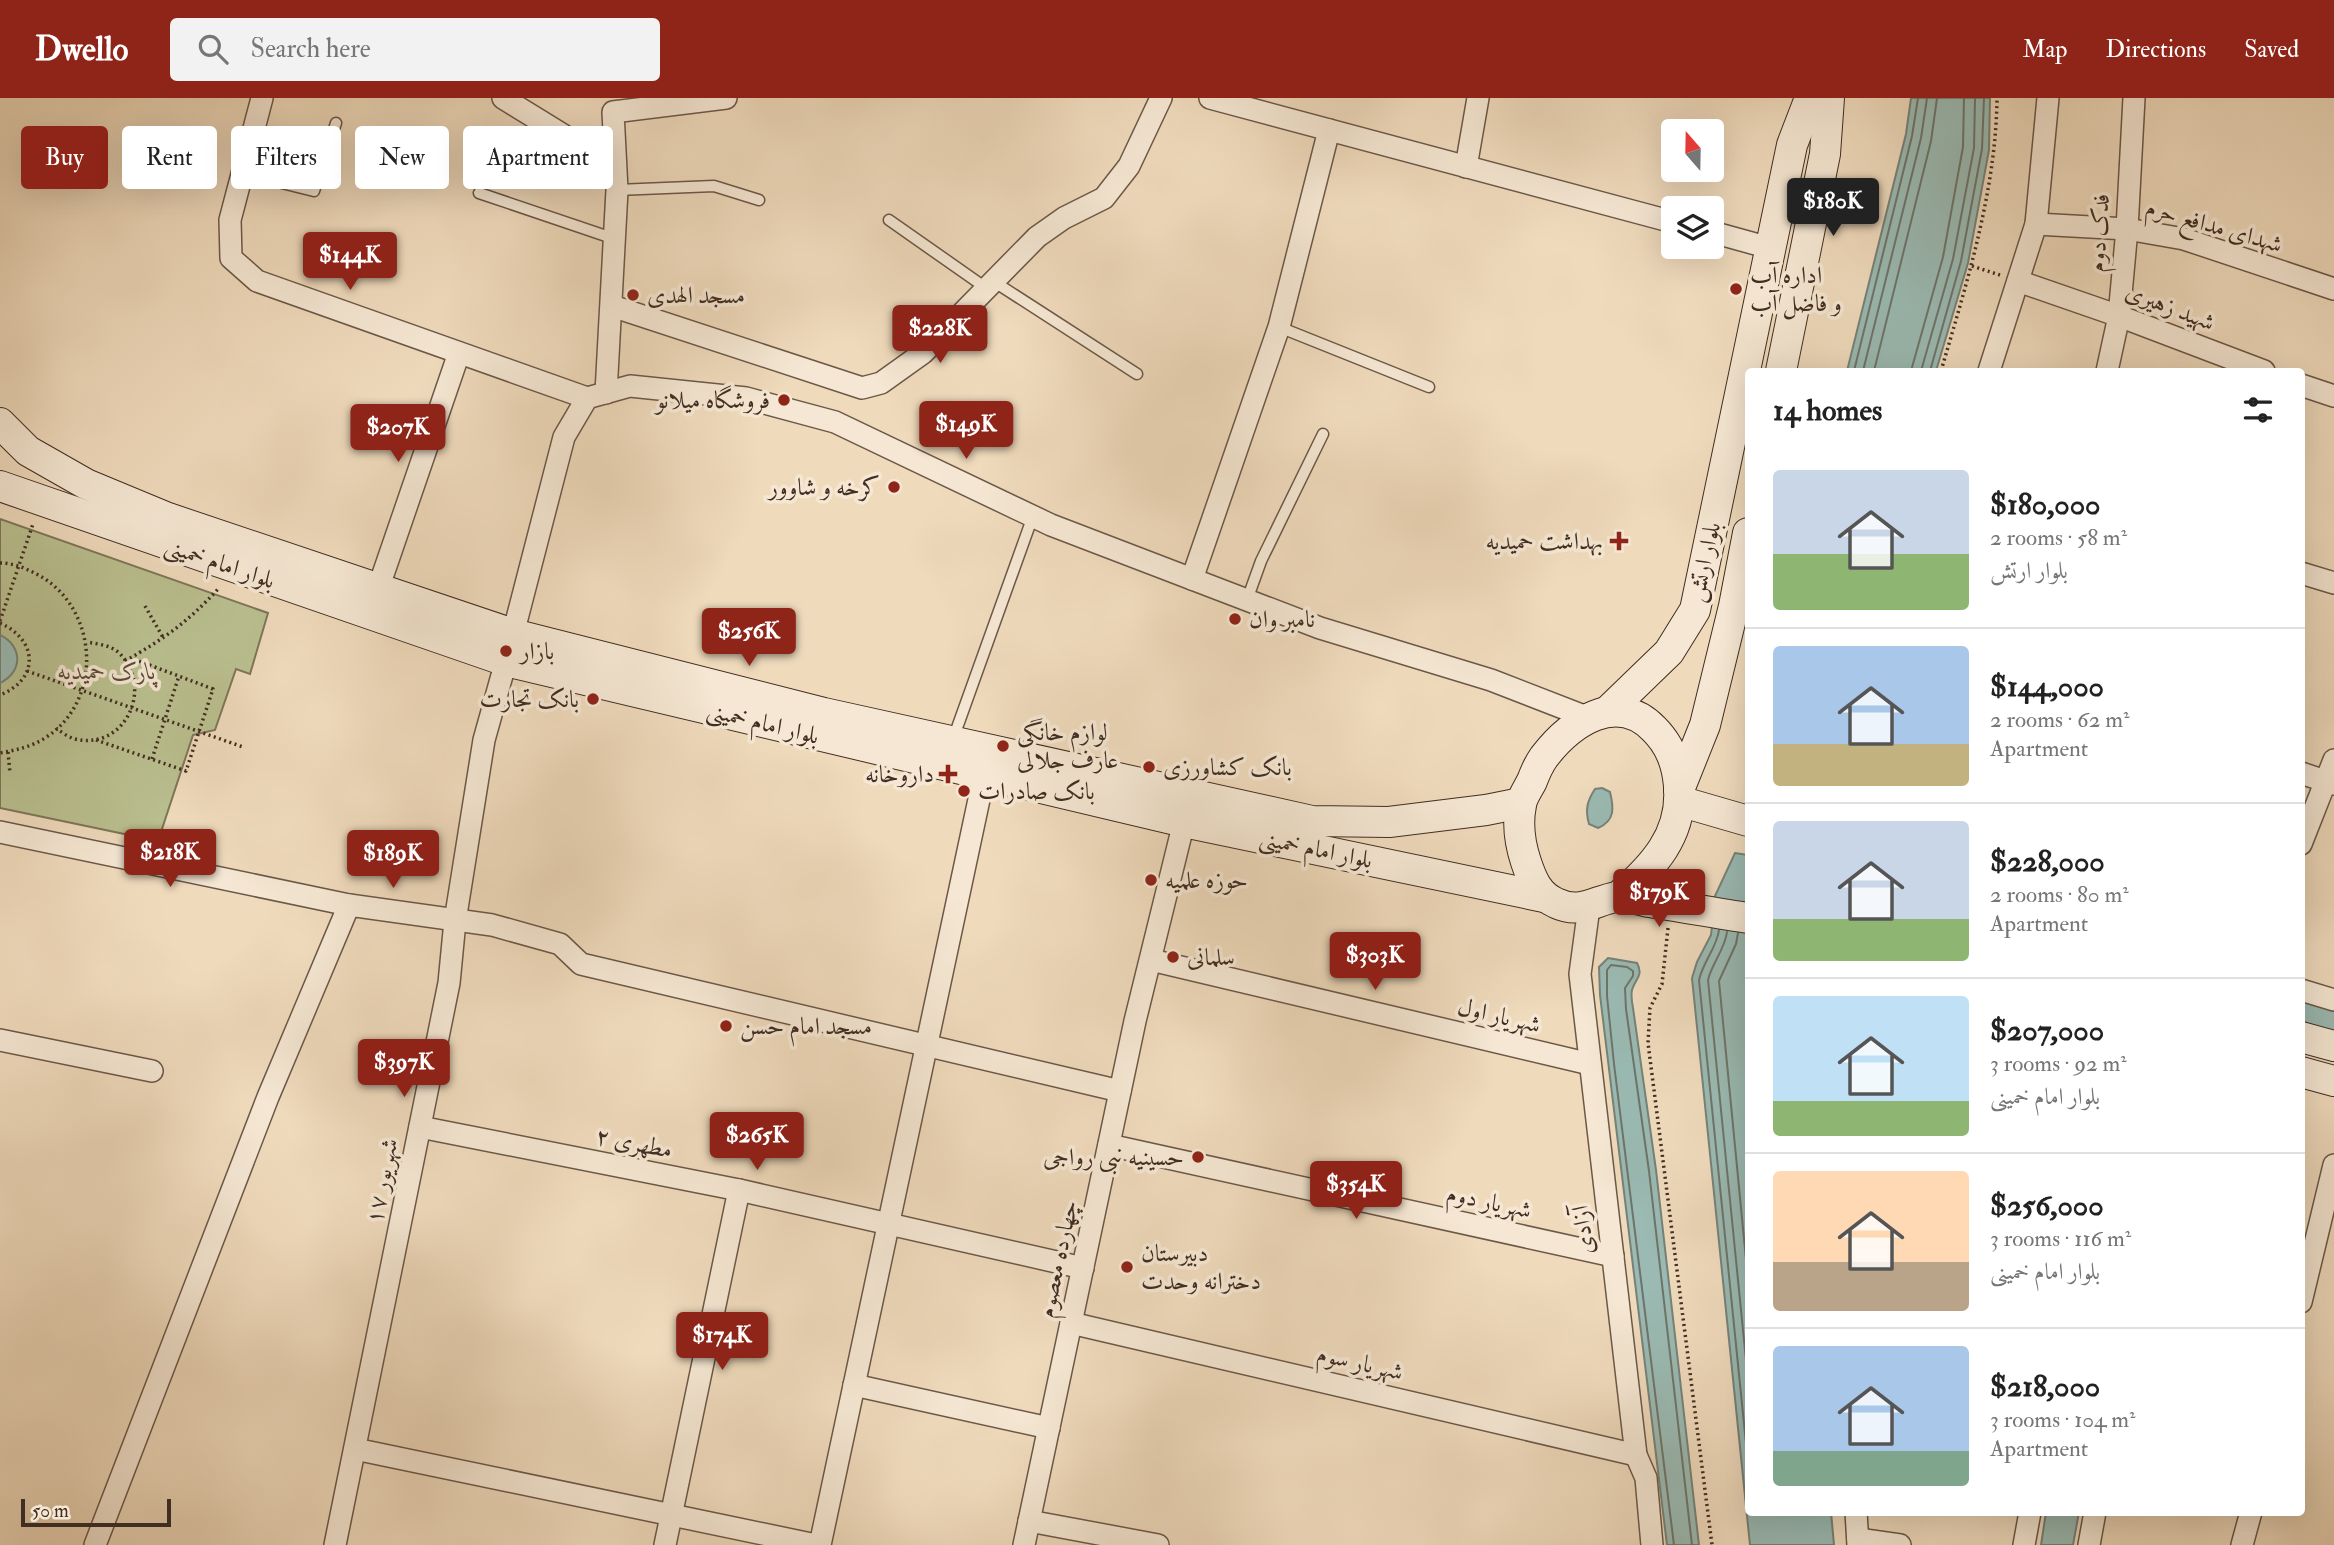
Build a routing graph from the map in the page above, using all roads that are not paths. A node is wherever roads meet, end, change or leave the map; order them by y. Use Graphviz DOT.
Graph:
graph roads {
  1 [pos="262,98"];
  2 [pos="503,98"];
  3 [pos="726,98"];
  4 [pos="1161,98"];
  5 [pos="1210,98"];
  6 [pos="1478,98"];
  7 [pos="1811,98"];
  8 [pos="1829,98"];
  9 [pos="2048,98"];
  10 [pos="2134,98"];
  11 [pos="613,105"];
  12 [pos="336,123"];
  13 [pos="255,126"];
  14 [pos="335,126"];
  15 [pos="1329,130"];
  16 [pos="615,166"];
  17 [pos="1466,167"];
  18 [pos="238,189"];
  19 [pos="617,190"];
  20 [pos="478,194"];
  21 [pos="759,200"];
  22 [pos="1661,219"];
  23 [pos="889,220"];
  24 [pos="2036,224"];
  25 [pos="2127,229"];
  26 [pos="1724,235"];
  27 [pos="615,239"];
  28 [pos="1770,248"];
  29 [pos="2018,281"];
  30 [pos="990,284"];
  31 [pos="2334,289"];
  32 [pos="612,306"];
  33 [pos="2119,316"];
  34 [pos="1279,327"];
  35 [pos="459,353"];
  36 [pos="1745,368"];
  37 [pos="1782,368"];
  38 [pos="1990,368"];
  39 [pos="2108,368"];
  40 [pos="2256,368"];
  41 [pos="1745,369"];
  42 [pos="1137,374"];
  43 [pos="2305,386"];
  44 [pos="1429,387"];
  45 [pos="597,396"];
  46 [pos="2334,396"];
  47 [pos="0,423"];
  48 [pos="1323,433"];
  49 [pos="0,486"];
  50 [pos="1033,516"];
  51 [pos="1745,549"];
  52 [pos="2305,574"];
  53 [pos="1192,579"];
  54 [pos="2334,583"];
  55 [pos="378,589"];
  56 [pos="1247,600"];
  57 [pos="509,648"];
  58 [pos="1599,714"];
  59 [pos="953,741"];
  60 [pos="2334,760"];
  61 [pos="2305,774"];
  62 [pos="984,776"];
  63 [pos="2329,783"];
  64 [pos="1679,796"];
  65 [pos="1521,803"];
  66 [pos="1745,820"];
  67 [pos="1184,822"];
  68 [pos="0,832"];
  69 [pos="2305,835"];
  70 [pos="1544,897"];
  71 [pos="1618,897"];
  72 [pos="349,905"];
  73 [pos="1589,907"];
  74 [pos="1745,918"];
  75 [pos="455,921"];
  76 [pos="1151,960"];
  77 [pos="2305,991"];
  78 [pos="2334,1000"];
  79 [pos="2305,1038"];
  80 [pos="0,1040"];
  81 [pos="926,1046"];
  82 [pos="2334,1046"];
  83 [pos="1590,1064"];
  84 [pos="152,1071"];
  85 [pos="2305,1073"];
  86 [pos="2334,1081"];
  87 [pos="1120,1091"];
  88 [pos="420,1127"];
  89 [pos="1109,1145"];
  90 [pos="2334,1165"];
  91 [pos="739,1190"];
  92 [pos="889,1224"];
  93 [pos="1612,1256"];
  94 [pos="1083,1268"];
  95 [pos="2305,1285"];
  96 [pos="1071,1322"];
  97 [pos="854,1385"];
  98 [pos="1049,1428"];
  99 [pos="355,1449"];
  100 [pos="1636,1455"];
  101 [pos="671,1515"];
  102 [pos="1856,1516"];
  103 [pos="2029,1516"];
  104 [pos="2094,1516"];
  105 [pos="2250,1516"];
  106 [pos="1030,1521"];
  107 [pos="1858,1542"];
  108 [pos="95,1545"];
  109 [pos="335,1545"];
  110 [pos="665,1545"];
  111 [pos="818,1545"];
  112 [pos="1024,1545"];
  113 [pos="1158,1545"];
  114 [pos="1652,1545"];
  115 [pos="1900,1545"];
  116 [pos="2024,1545"];
  117 [pos="2089,1545"];
  118 [pos="2242,1545"];
  1 -- 13 [label="street"];
  2 -- 16 [label="street"];
  3 -- 11 [label="street"];
  4 -- 30 [label="street"];
  5 -- 15 [label="street"];
  6 -- 17 [label="street"];
  7 -- 28 [label="main road, بلوار ارتش"];
  8 -- 37 [label="main road"];
  9 -- 24 [label="street"];
  10 -- 25 [label="street, فدک دوم"];
  11 -- 16 [label="street"];
  12 -- 14 [label="lane"];
  15 -- 17 [label="street"];
  15 -- 34 [label="street"];
  16 -- 19 [label="street"];
  17 -- 22 [label="street"];
  18 -- 35 [label="street"];
  19 -- 21 [label="lane"];
  19 -- 27 [label="street"];
  20 -- 27 [label="lane"];
  23 -- 30 [label="lane"];
  24 -- 25 [label="street, شهدای مدافع حرم"];
  24 -- 29 [label="street"];
  25 -- 31 [label="street, شهدای مدافع حرم"];
  25 -- 33 [label="street, فدک دوم"];
  26 -- 28 [label="street"];
  27 -- 32 [label="street"];
  28 -- 36 [label="main road, بلوار ارتش"];
  29 -- 33 [label="street, شهید زهیری"];
  29 -- 38 [label="street"];
  30 -- 32 [label="street"];
  30 -- 42 [label="lane"];
  32 -- 45 [label="street"];
  33 -- 39 [label="street, فدک دوم"];
  33 -- 40 [label="street, شهید زهیری"];
  34 -- 44 [label="lane"];
  34 -- 53 [label="street"];
  35 -- 45 [label="street"];
  35 -- 55 [label="street"];
  41 -- 58 [label="main road, بلوار ارتش"];
  43 -- 46 [label="street"];
  45 -- 50 [label="street"];
  45 -- 57 [label="street, ۱۷ شهریور"];
  47 -- 55 [label="main road, بلوار امام خمینی"];
  48 -- 56 [label="lane"];
  49 -- 57 [label="main road, بلوار امام خمینی"];
  50 -- 53 [label="street"];
  50 -- 59 [label="lane"];
  51 -- 64 [label="main road, بلوار ارتش"];
  52 -- 54 [label="street"];
  53 -- 56 [label="street"];
  55 -- 57 [label="main road, بلوار امام خمینی"];
  56 -- 58 [label="street"];
  57 -- 59 [label="main road, بلوار امام خمینی"];
  57 -- 62 [label="main road, بلوار امام خمینی"];
  57 -- 75 [label="street, ۱۷ شهریور"];
  58 -- 64 [label="main road"];
  58 -- 65 [label="main road"];
  59 -- 65 [label="main road, بلوار امام خمینی"];
  60 -- 63 [label="street"];
  61 -- 63 [label="street"];
  62 -- 67 [label="main road, بلوار امام خمینی"];
  62 -- 81 [label="street"];
  63 -- 69 [label="street"];
  64 -- 66 [label="main road"];
  64 -- 71 [label="main road"];
  65 -- 70 [label="main road"];
  67 -- 70 [label="main road, بلوار امام خمینی"];
  67 -- 76 [label="street, چهارده معصوم"];
  68 -- 72 [label="street"];
  70 -- 73 [label="main road"];
  71 -- 73 [label="main road"];
  71 -- 74 [label="main road"];
  72 -- 75 [label="street"];
  72 -- 108 [label="street"];
  73 -- 83 [label="street, آزادی"];
  75 -- 81 [label="street"];
  75 -- 88 [label="street, ۱۷ شهریور"];
  76 -- 83 [label="street, شهریار اول"];
  76 -- 87 [label="street, چهارده معصوم"];
  77 -- 78 [label="street"];
  79 -- 82 [label="main road"];
  80 -- 84 [label="street"];
  81 -- 87 [label="street"];
  81 -- 92 [label="street"];
  83 -- 93 [label="street, آزادی"];
  85 -- 86 [label="main road"];
  87 -- 89 [label="street, چهارده معصوم"];
  88 -- 91 [label="street, مطهری ۲"];
  88 -- 99 [label="street, ۱۷ شهریور"];
  89 -- 93 [label="street, شهریار دوم"];
  89 -- 94 [label="street, چهارده معصوم"];
  90 -- 95 [label="street"];
  91 -- 92 [label="street, مطهری ۲"];
  91 -- 101 [label="street"];
  92 -- 94 [label="street, مطهری ۲"];
  92 -- 97 [label="street"];
  93 -- 100 [label="street, آزادی"];
  94 -- 96 [label="street, چهارده معصوم"];
  96 -- 98 [label="street, چهارده معصوم"];
  96 -- 100 [label="street, شهریار سوم"];
  97 -- 98 [label="street"];
  97 -- 111 [label="street"];
  98 -- 106 [label="street, چهارده معصوم"];
  99 -- 101 [label="street"];
  99 -- 109 [label="street, ۱۷ شهریور"];
  100 -- 114 [label="street, آزادی"];
  101 -- 110 [label="street"];
  101 -- 111 [label="street"];
  102 -- 107 [label="street"];
  103 -- 116 [label="street"];
  104 -- 117 [label="street"];
  105 -- 118 [label="street"];
  106 -- 112 [label="street, چهارده معصوم"];
  106 -- 113 [label="street"];
  107 -- 115 [label="street"];
}
